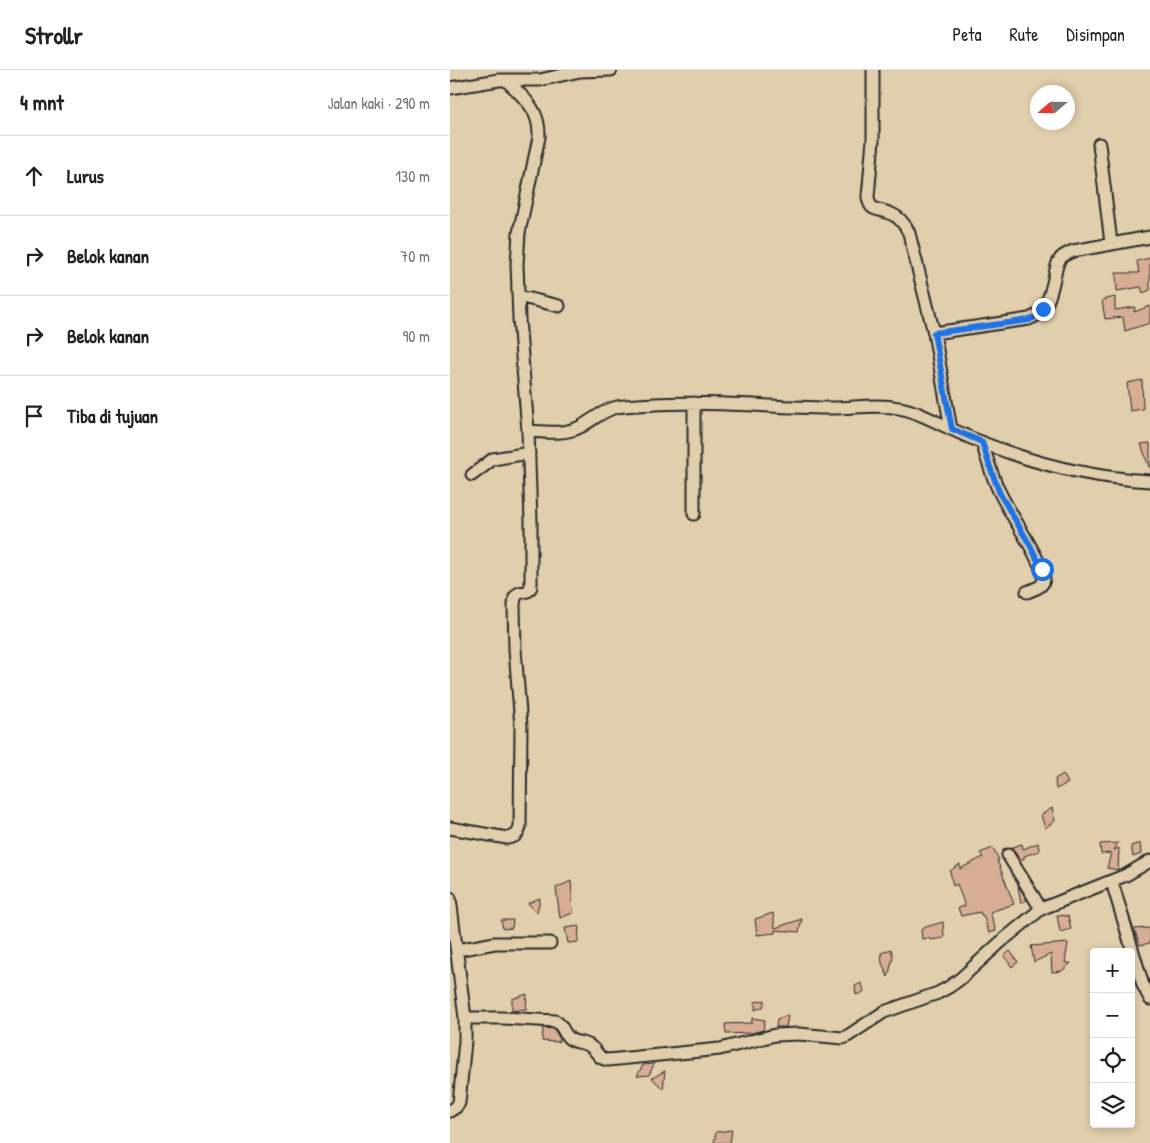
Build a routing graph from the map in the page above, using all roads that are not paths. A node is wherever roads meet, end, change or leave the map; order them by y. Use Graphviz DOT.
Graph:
graph roads {
  1 [pos="611,70"];
  2 [pos="873,70"];
  3 [pos="501,77"];
  4 [pos="450,88"];
  5 [pos="1099,144"];
  6 [pos="1150,237"];
  7 [pos="1111,244"];
  8 [pos="518,296"];
  9 [pos="559,306"];
  10 [pos="934,333"];
  11 [pos="694,403"];
  12 [pos="952,429"];
  13 [pos="528,431"];
  14 [pos="982,442"];
  15 [pos="529,452"];
  16 [pos="472,474"];
  17 [pos="1150,480"];
  18 [pos="694,514"];
  19 [pos="1026,592"];
  20 [pos="450,828"];
  21 [pos="1008,855"];
  22 [pos="1150,862"];
  23 [pos="1112,882"];
  24 [pos="450,898"];
  25 [pos="1041,910"];
  26 [pos="550,944"];
  27 [pos="457,950"];
  28 [pos="1150,999"];
  29 [pos="465,1018"];
  30 [pos="450,1111"];
  1 -- 3 [label="street"];
  2 -- 10 [label="street"];
  3 -- 4 [label="street"];
  3 -- 8 [label="street"];
  5 -- 7 [label="street"];
  6 -- 7 [label="street"];
  7 -- 10 [label="street"];
  8 -- 9 [label="street"];
  8 -- 13 [label="street"];
  10 -- 12 [label="street"];
  11 -- 12 [label="street"];
  11 -- 13 [label="street"];
  11 -- 18 [label="street"];
  12 -- 14 [label="street"];
  13 -- 15 [label="street"];
  14 -- 17 [label="street"];
  14 -- 19 [label="street"];
  15 -- 16 [label="street"];
  15 -- 20 [label="street"];
  21 -- 25 [label="street"];
  22 -- 23 [label="street"];
  23 -- 25 [label="street"];
  23 -- 28 [label="street"];
  24 -- 27 [label="street"];
  25 -- 29 [label="street"];
  26 -- 27 [label="street"];
  27 -- 29 [label="street"];
  29 -- 30 [label="street"];
}
